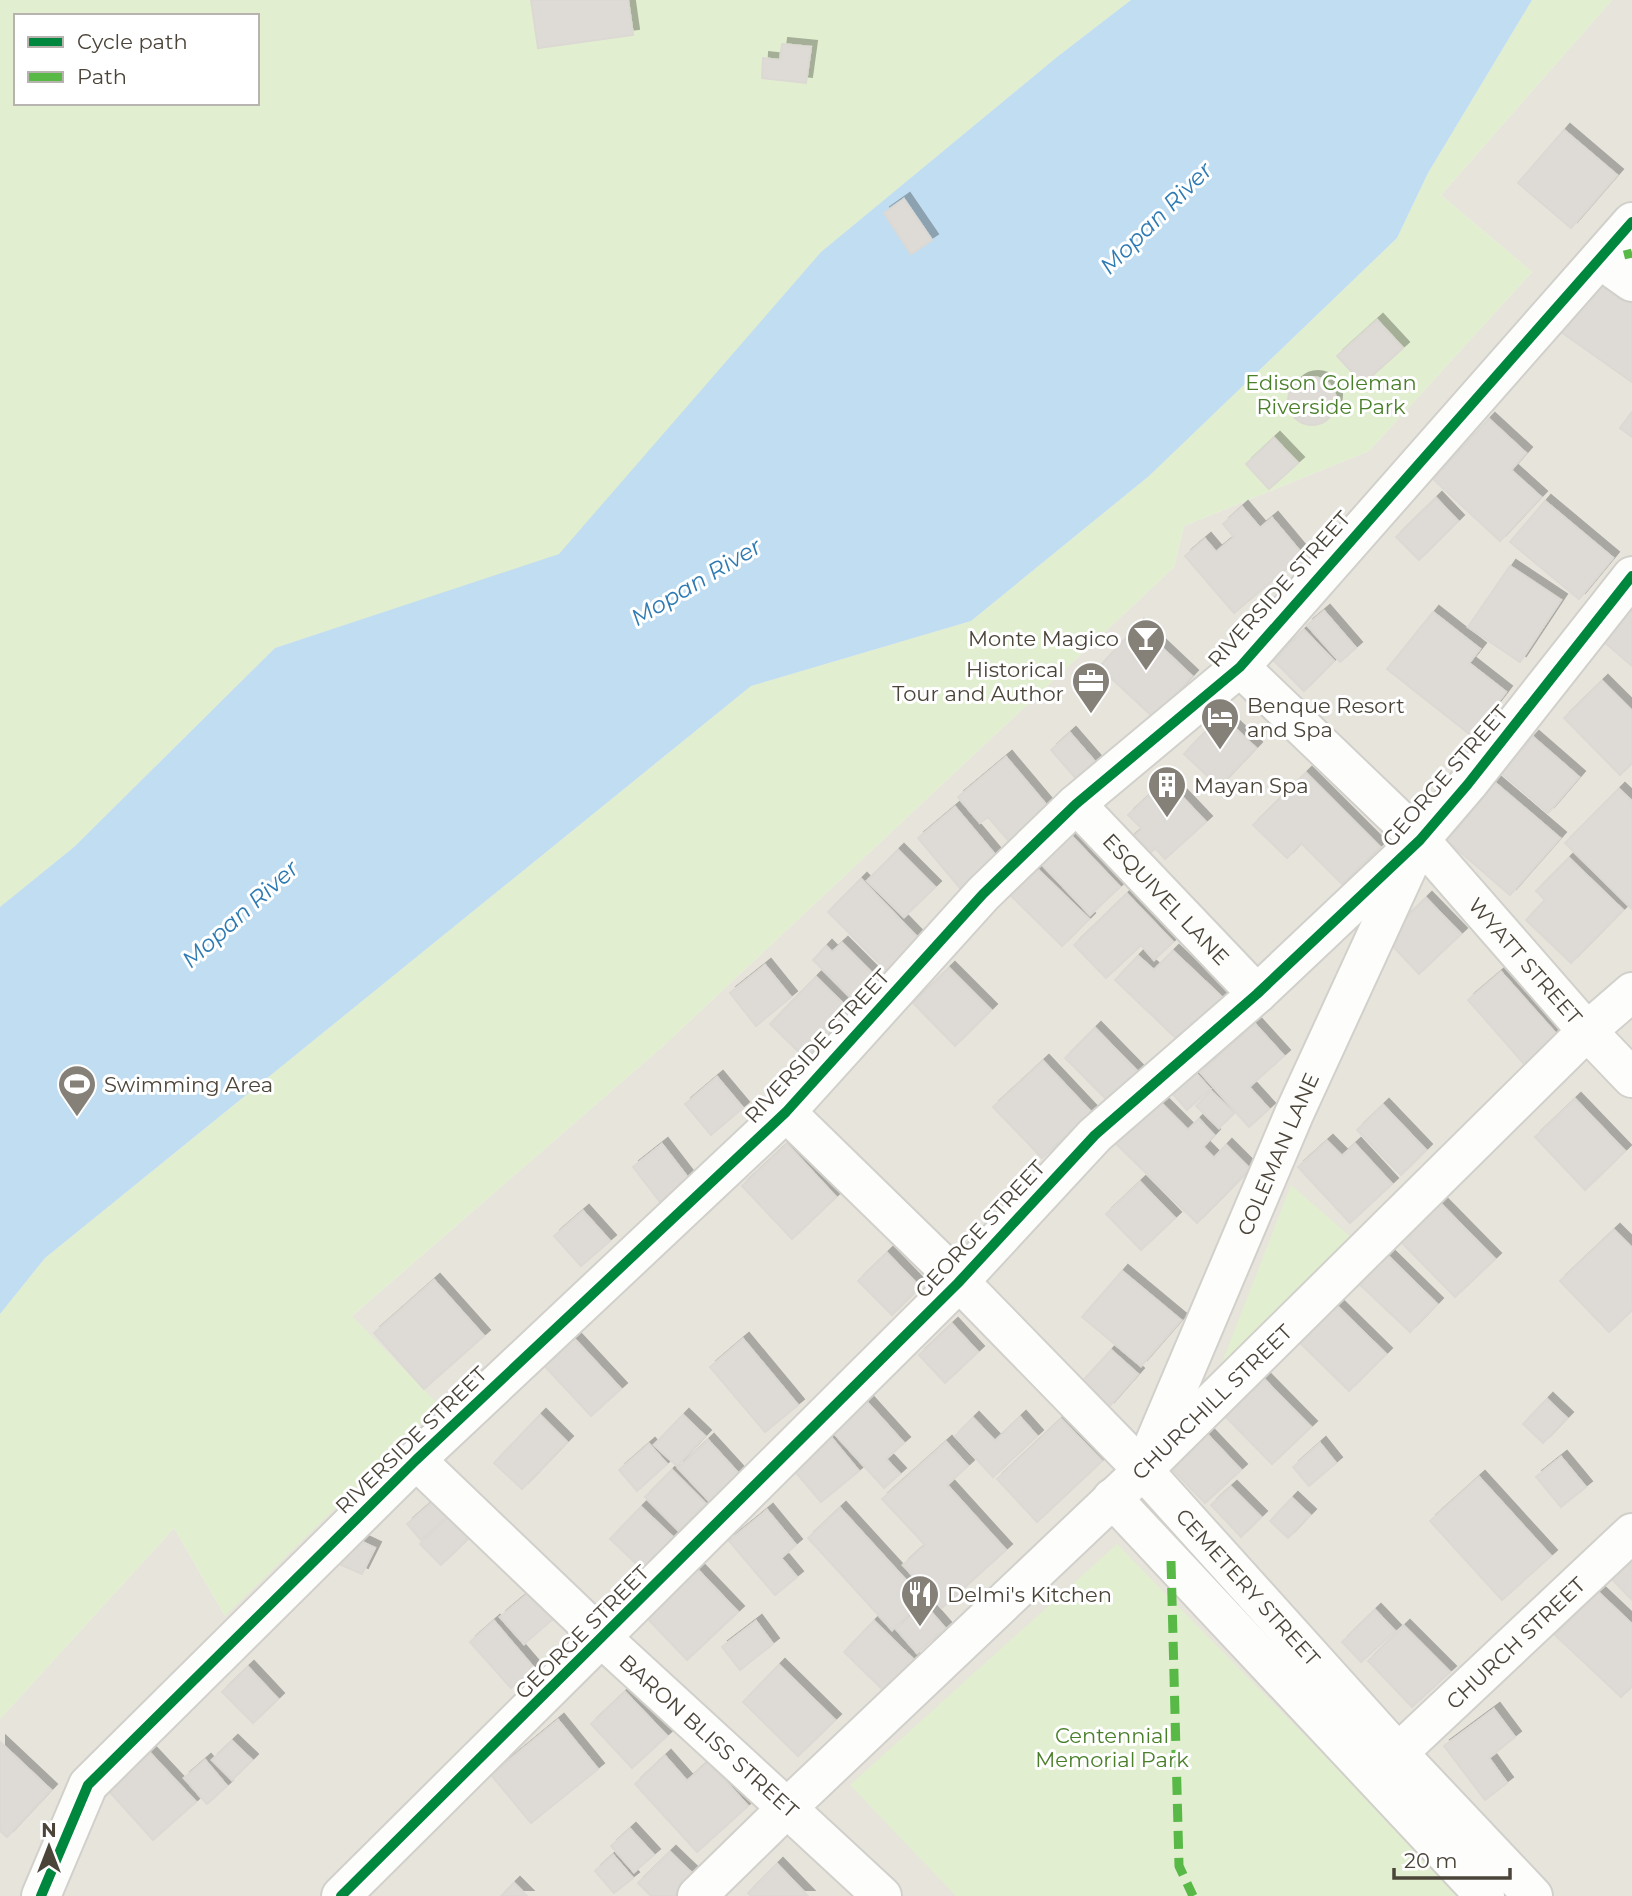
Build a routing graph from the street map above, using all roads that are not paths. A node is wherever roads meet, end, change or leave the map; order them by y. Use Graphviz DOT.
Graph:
graph roads {
  1 [pos="1632,222"];
  2 [pos="1601,260"];
  3 [pos="1632,282"];
  4 [pos="1632,576"];
  5 [pos="1240,667"];
  6 [pos="1076,804"];
  7 [pos="1420,840"];
  8 [pos="1632,992"];
  9 [pos="1257,994"];
  10 [pos="1587,1031"];
  11 [pos="1632,1078"];
  12 [pos="786,1112"];
  13 [pos="958,1283"];
  14 [pos="416,1460"];
  15 [pos="1143,1470"];
  16 [pos="1112,1498"];
  17 [pos="1632,1533"];
  18 [pos="603,1639"];
  19 [pos="1398,1753"];
  20 [pos="787,1808"];
  21 [pos="41,1896"];
  22 [pos="341,1896"];
  23 [pos="697,1896"];
  24 [pos="882,1896"];
  25 [pos="1485,1896"];
  26 [pos="1533,1896"];
  1 -- 2 [label="street, RIVERSIDE STREET"];
  2 -- 3 [label="street"];
  2 -- 5 [label="street, RIVERSIDE STREET"];
  4 -- 7 [label="street, GEORGE STREET"];
  5 -- 6 [label="street, RIVERSIDE STREET"];
  5 -- 7 [label="street, WYATT STREET"];
  6 -- 9 [label="street, ESQUIVEL LANE"];
  6 -- 12 [label="street, RIVERSIDE STREET"];
  7 -- 9 [label="street, GEORGE STREET"];
  7 -- 10 [label="street, WYATT STREET"];
  7 -- 15 [label="street, COLEMAN LANE"];
  8 -- 10 [label="street, CHURCHILL STREET"];
  9 -- 13 [label="street, GEORGE STREET"];
  10 -- 11 [label="street, WYATT STREET"];
  10 -- 15 [label="street, CHURCHILL STREET"];
  12 -- 13 [label="street, CEMETERY STREET"];
  12 -- 14 [label="street, RIVERSIDE STREET"];
  13 -- 15 [label="street, CEMETERY STREET"];
  13 -- 18 [label="street, GEORGE STREET"];
  14 -- 18 [label="street, BARON BLISS STREET"];
  14 -- 21 [label="street, RIVERSIDE STREET"];
  15 -- 16 [label="street, CHURCHILL STREET"];
  15 -- 19 [label="street, CEMETERY STREET"];
  16 -- 20 [label="street, CHURCHILL STREET"];
  16 -- 25 [label="street, CEMETERY STREET"];
  17 -- 19 [label="street, CHURCH STREET"];
  18 -- 20 [label="street, BARON BLISS STREET"];
  18 -- 22 [label="street, GEORGE STREET"];
  19 -- 26 [label="street, CEMETERY STREET"];
  20 -- 23 [label="street, CHURCHILL STREET"];
  20 -- 24 [label="street, BARON BLISS STREET"];
}
